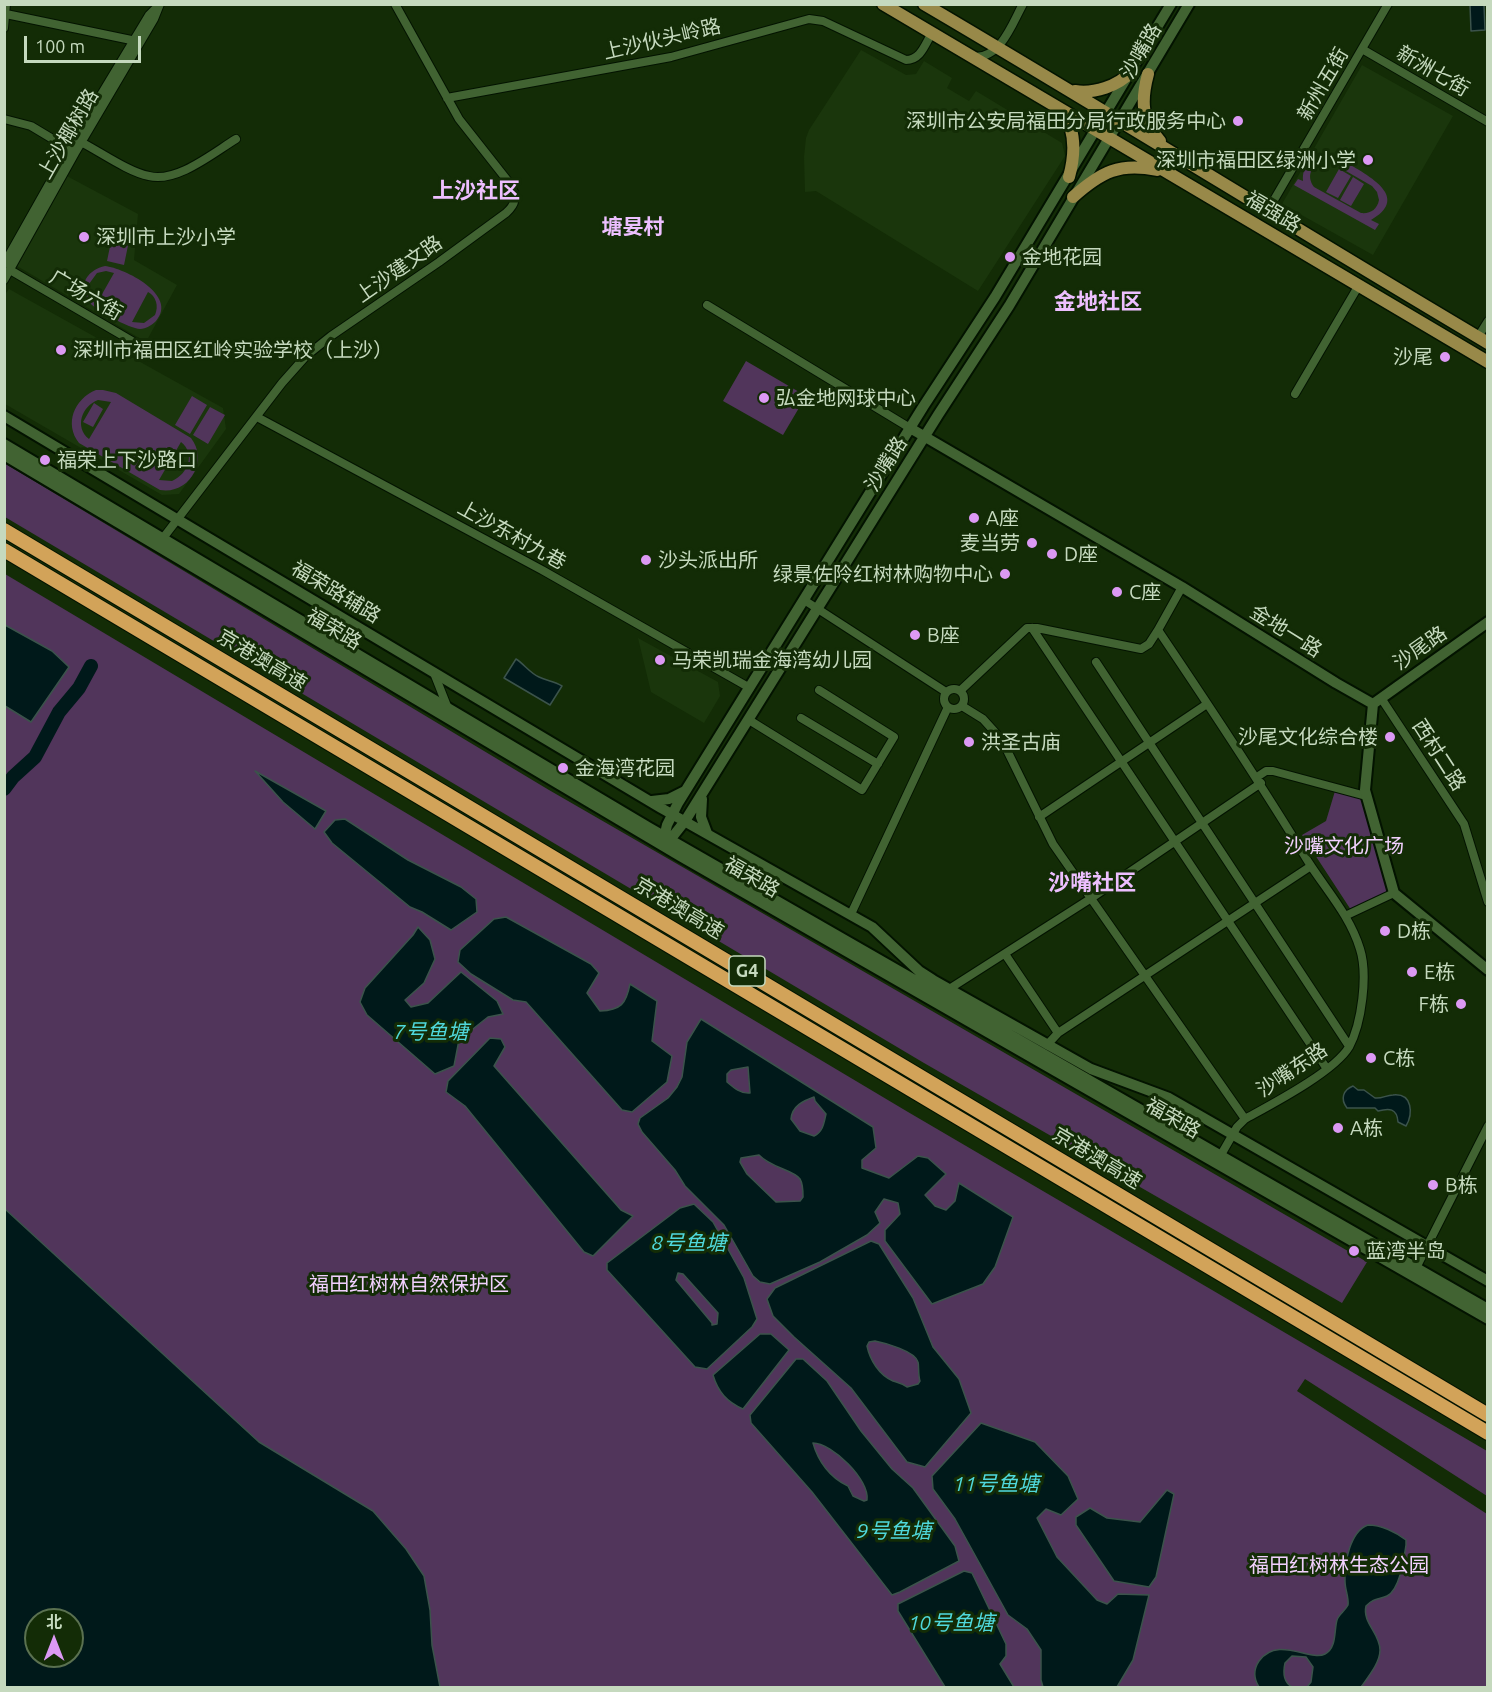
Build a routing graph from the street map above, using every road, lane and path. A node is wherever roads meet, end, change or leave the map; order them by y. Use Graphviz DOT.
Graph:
graph roads {
  1 [pos="6,4"];
  2 [pos="395,4"];
  3 [pos="883,4"];
  4 [pos="924,4"];
  5 [pos="1023,4"];
  6 [pos="1171,4"];
  7 [pos="1189,4"];
  8 [pos="1388,4"];
  9 [pos="159,5"];
  10 [pos="6,14"];
  11 [pos="4,28"];
  12 [pos="932,33"];
  13 [pos="137,41"];
  14 [pos="998,48"];
  15 [pos="1362,49"];
  16 [pos="972,56"];
  17 [pos="1131,72"];
  18 [pos="1148,74"];
  19 [pos="1065,87"];
  20 [pos="447,98"];
  21 [pos="1059,108"];
  22 [pos="1107,113"];
  23 [pos="4,119"];
  24 [pos="1121,121"];
  25 [pos="1488,122"];
  26 [pos="1097,130"];
  27 [pos="1110,138"];
  28 [pos="236,139"];
  29 [pos="78,140"];
  30 [pos="72,151"];
  31 [pos="1179,158"];
  32 [pos="1172,175"];
  33 [pos="1069,177"];
  34 [pos="1073,197"];
  35 [pos="1267,212"];
  36 [pos="7,267"];
  37 [pos="4,280"];
  38 [pos="1359,285"];
  39 [pos="707,305"];
  40 [pos="1488,321"];
  41 [pos="1483,340"];
  42 [pos="144,348"];
  43 [pos="1488,362"];
  44 [pos="1295,394"];
  45 [pos="4,416"];
  46 [pos="257,417"];
  47 [pos="910,428"];
  48 [pos="925,436"];
  49 [pos="4,444"];
  50 [pos="4,455"];
  51 [pos="178,519"];
  52 [pos="4,530"];
  53 [pos="160,542"];
  54 [pos="4,550"];
  55 [pos="1182,587"];
  56 [pos="804,600"];
  57 [pos="818,608"];
  58 [pos="1488,622"];
  59 [pos="1032,628"];
  60 [pos="1158,630"];
  61 [pos="1096,662"];
  62 [pos="433,671"];
  63 [pos="750,687"];
  64 [pos="819,690"];
  65 [pos="961,690"];
  66 [pos="946,692"];
  67 [pos="1377,701"];
  68 [pos="1208,704"];
  69 [pos="962,706"];
  70 [pos="948,707"];
  71 [pos="447,708"];
  72 [pos="801,718"];
  73 [pos="748,720"];
  74 [pos="1150,742"];
  75 [pos="1120,762"];
  76 [pos="878,764"];
  77 [pos="1259,780"];
  78 [pos="687,789"];
  79 [pos="704,792"];
  80 [pos="1366,796"];
  81 [pos="649,800"];
  82 [pos="671,817"];
  83 [pos="1039,817"];
  84 [pos="686,821"];
  85 [pos="1203,822"];
  86 [pos="643,824"];
  87 [pos="709,835"];
  88 [pos="1175,841"];
  89 [pos="665,842"];
  90 [pos="1311,866"];
  91 [pos="1394,893"];
  92 [pos="1090,899"];
  93 [pos="1488,902"];
  94 [pos="1255,904"];
  95 [pos="851,915"];
  96 [pos="1345,916"];
  97 [pos="1227,922"];
  98 [pos="1005,954"];
  99 [pos="1488,970"];
  100 [pos="1146,975"];
  101 [pos="944,992"];
  102 [pos="1058,1033"];
  103 [pos="1047,1045"];
  104 [pos="1349,1046"];
  105 [pos="1068,1068"];
  106 [pos="1091,1069"];
  107 [pos="1327,1069"];
  108 [pos="1100,1086"];
  109 [pos="1245,1119"];
  110 [pos="1488,1125"];
  111 [pos="1232,1135"];
  112 [pos="1218,1160"];
  113 [pos="1427,1247"];
  114 [pos="1414,1272"];
  115 [pos="1488,1281"];
  116 [pos="1488,1309"];
  117 [pos="1488,1319"];
  118 [pos="1488,1414"];
  119 [pos="1488,1432"];
  1 -- 10 [label="street"];
  2 -- 20 [label="street, 上沙建文路"];
  3 -- 12 [label="main road, 福强路"];
  4 -- 14 [label="main road, 福强路"];
  5 -- 14 [label="street"];
  6 -- 17 [label="street, 沙嘴路"];
  7 -- 18 [label="street, 沙嘴路"];
  8 -- 15 [label="street, 新州五街"];
  9 -- 13 [label="street, 上沙椰树路"];
  10 -- 11 [label="street"];
  10 -- 13 [label="street"];
  12 -- 16 [label="main road, 福强路"];
  12 -- 20 [label="street, 上沙伙头岭路"];
  13 -- 29 [label="street, 上沙椰树路"];
  14 -- 16 [label="street"];
  14 -- 19 [label="main road, 福强路"];
  15 -- 25 [label="street, 新洲七街"];
  15 -- 35 [label="street, 新州五街"];
  16 -- 21 [label="main road, 福强路"];
  17 -- 19 [label="main road"];
  17 -- 22 [label="street, 沙嘴路"];
  18 -- 24 [label="street, 沙嘴路"];
  18 -- 31 [label="main road"];
  19 -- 22 [label="main road, 福强路"];
  20 -- 46 [label="street, 上沙建文路"];
  21 -- 26 [label="main road, 福强路"];
  21 -- 33 [label="main road"];
  22 -- 24 [label="main road, 福强路"];
  22 -- 26 [label="street, 沙嘴路"];
  23 -- 30 [label="street"];
  24 -- 27 [label="street, 沙嘴路"];
  24 -- 31 [label="main road, 福强路"];
  26 -- 27 [label="main road, 福强路"];
  26 -- 33 [label="street, 沙嘴路"];
  27 -- 32 [label="main road, 福强路"];
  27 -- 34 [label="street, 沙嘴路"];
  28 -- 29 [label="street"];
  29 -- 30 [label="street, 上沙椰树路"];
  30 -- 36 [label="street, 上沙椰树路"];
  31 -- 35 [label="main road, 福强路"];
  32 -- 34 [label="main road"];
  32 -- 38 [label="main road, 福强路"];
  33 -- 47 [label="street, 沙嘴路"];
  34 -- 48 [label="street, 沙嘴路"];
  35 -- 41 [label="main road, 福强路"];
  36 -- 37 [label="street, 上沙椰树路"];
  36 -- 42 [label="street, 广场六街"];
  38 -- 43 [label="main road, 福强路"];
  38 -- 44 [label="street"];
  39 -- 47 [label="street"];
  40 -- 41 [label="street"];
  45 -- 51 [label="street, 福荣路辅路"];
  46 -- 51 [label="street, 上沙建文路"];
  46 -- 63 [label="street, 上沙东村九巷"];
  47 -- 48 [label="street, 金地一路"];
  47 -- 56 [label="street, 沙嘴路"];
  48 -- 55 [label="street, 金地一路"];
  48 -- 57 [label="street, 沙嘴路"];
  49 -- 53 [label="street, 福荣路"];
  50 -- 53 [label="street, 福荣路"];
  51 -- 53 [label="street, 上沙建文路"];
  51 -- 62 [label="street, 福荣路辅路"];
  52 -- 118 [label="highway, 京港澳高速 / G4"];
  53 -- 71 [label="street, 福荣路"];
  53 -- 89 [label="street, 福荣路"];
  54 -- 119 [label="highway, 京港澳高速 / G4"];
  55 -- 60 [label="street"];
  55 -- 67 [label="street, 金地一路"];
  56 -- 57 [label="street"];
  56 -- 63 [label="street, 沙嘴路"];
  57 -- 66 [label="street"];
  57 -- 73 [label="street, 沙嘴路"];
  58 -- 67 [label="street, 沙尾路"];
  59 -- 60 [label="street"];
  59 -- 65 [label="street"];
  59 -- 75 [label="street"];
  60 -- 68 [label="street, 沙嘴东路"];
  61 -- 74 [label="street"];
  62 -- 71 [label="street"];
  62 -- 81 [label="street, 福荣路辅路"];
  63 -- 78 [label="street, 沙嘴路"];
  64 -- 76 [label="street"];
  65 -- 66 [label="street"];
  65 -- 69 [label="street"];
  66 -- 70 [label="street"];
  67 -- 80 [label="street"];
  67 -- 93 [label="street, 西村二路"];
  68 -- 74 [label="street"];
  68 -- 77 [label="street, 沙嘴东路"];
  69 -- 70 [label="street"];
  69 -- 83 [label="street"];
  70 -- 95 [label="street"];
  71 -- 86 [label="street, 福荣路"];
  72 -- 76 [label="street"];
  73 -- 76 [label="street"];
  73 -- 79 [label="street, 沙嘴路"];
  74 -- 75 [label="street"];
  74 -- 85 [label="street"];
  75 -- 83 [label="street"];
  75 -- 88 [label="street"];
  77 -- 80 [label="street"];
  77 -- 85 [label="street"];
  77 -- 90 [label="street, 沙嘴东路"];
  78 -- 81 [label="street"];
  78 -- 82 [label="street, 沙嘴路"];
  79 -- 84 [label="street, 沙嘴路"];
  79 -- 87 [label="street"];
  80 -- 91 [label="street"];
  81 -- 82 [label="street, 福荣路辅路"];
  82 -- 84 [label="street, 福荣路辅路"];
  82 -- 86 [label="street"];
  82 -- 89 [label="street, 沙嘴路"];
  83 -- 92 [label="street"];
  84 -- 87 [label="street, 福荣路辅路"];
  84 -- 89 [label="street, 沙嘴路"];
  85 -- 88 [label="street"];
  85 -- 94 [label="street"];
  86 -- 89 [label="street, 福荣路"];
  87 -- 95 [label="street, 福荣路辅路"];
  88 -- 92 [label="street"];
  88 -- 97 [label="street"];
  89 -- 101 [label="street, 福荣路"];
  89 -- 112 [label="street, 福荣路"];
  90 -- 94 [label="street"];
  90 -- 96 [label="street, 沙嘴东路"];
  91 -- 96 [label="street"];
  91 -- 99 [label="street"];
  92 -- 98 [label="street"];
  92 -- 100 [label="street"];
  94 -- 97 [label="street"];
  94 -- 104 [label="street"];
  95 -- 101 [label="street, 福荣路辅路"];
  96 -- 104 [label="street, 沙嘴东路"];
  97 -- 100 [label="street"];
  97 -- 107 [label="street"];
  98 -- 101 [label="street"];
  98 -- 102 [label="street"];
  100 -- 102 [label="street"];
  100 -- 109 [label="street"];
  101 -- 103 [label="street"];
  101 -- 105 [label="street, 福荣路"];
  102 -- 103 [label="street"];
  103 -- 106 [label="street"];
  104 -- 107 [label="street, 沙嘴东路"];
  105 -- 106 [label="street"];
  105 -- 108 [label="street, 福荣路"];
  106 -- 108 [label="street"];
  106 -- 111 [label="street"];
  107 -- 109 [label="street, 沙嘴东路"];
  108 -- 112 [label="street, 福荣路"];
  109 -- 111 [label="street, 沙嘴东路"];
  110 -- 113 [label="street"];
  111 -- 112 [label="street, 沙嘴东路"];
  111 -- 113 [label="street"];
  112 -- 114 [label="street, 福荣路"];
  113 -- 114 [label="street"];
  113 -- 115 [label="street"];
  114 -- 116 [label="street, 福荣路"];
  114 -- 117 [label="street, 福荣路"];
}
